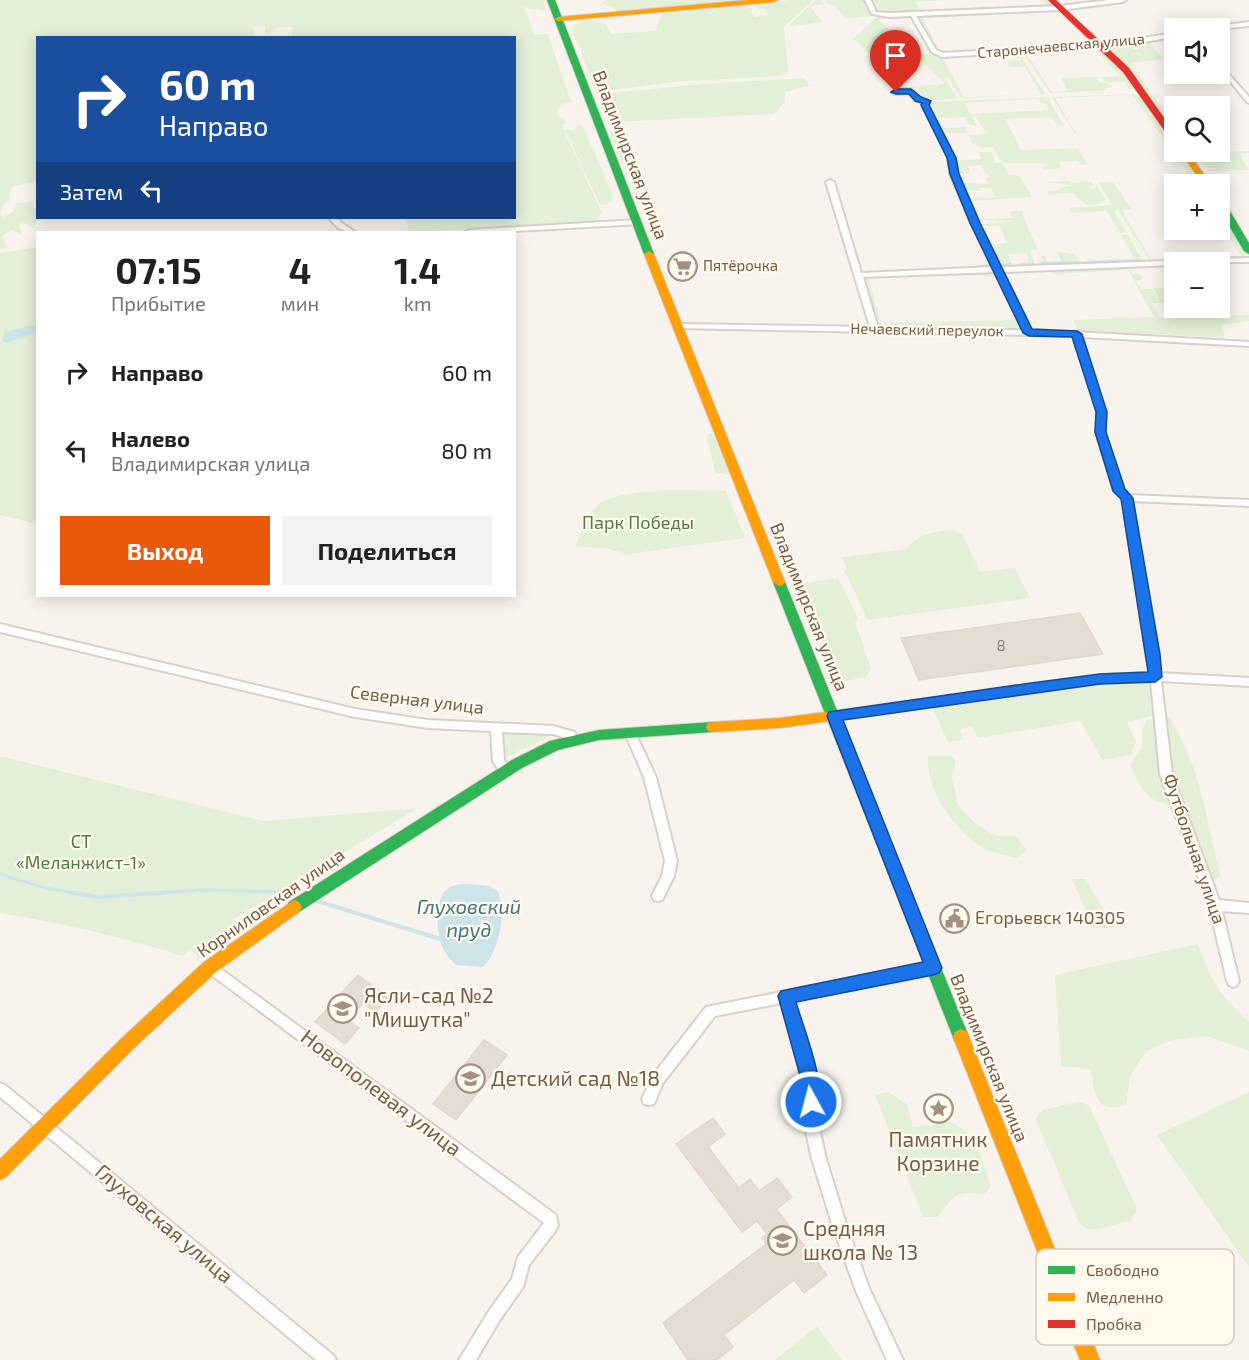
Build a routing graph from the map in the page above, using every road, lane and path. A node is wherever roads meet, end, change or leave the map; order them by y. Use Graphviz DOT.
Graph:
graph roads {
  1 [pos="550,0"];
  2 [pos="774,0"];
  3 [pos="868,0"];
  4 [pos="1124,0"];
  5 [pos="1056,4"];
  6 [pos="913,15"];
  7 [pos="558,19"];
  8 [pos="1249,24"];
  9 [pos="1230,26"];
  10 [pos="1164,37"];
  11 [pos="1102,46"];
  12 [pos="1230,78"];
  13 [pos="896,92"];
  14 [pos="1249,101"];
  15 [pos="1164,124"];
  16 [pos="830,182"];
  17 [pos="334,219"];
  18 [pos="1230,220"];
  19 [pos="637,222"];
  20 [pos="349,231"];
  21 [pos="486,231"];
  22 [pos="1249,251"];
  23 [pos="1249,260"];
  24 [pos="998,269"];
  25 [pos="857,275"];
  26 [pos="677,326"];
  27 [pos="874,328"];
  28 [pos="1029,333"];
  29 [pos="1077,334"];
  30 [pos="1249,344"];
  31 [pos="1127,498"];
  32 [pos="1249,503"];
  33 [pos="0,628"];
  34 [pos="1155,677"];
  35 [pos="1249,682"];
  36 [pos="834,716"];
  37 [pos="496,728"];
  38 [pos="630,733"];
  39 [pos="574,740"];
  40 [pos="505,771"];
  41 [pos="658,896"];
  42 [pos="1215,904"];
  43 [pos="1249,908"];
  44 [pos="210,967"];
  45 [pos="933,968"];
  46 [pos="1233,981"];
  47 [pos="786,996"];
  48 [pos="0,1089"];
  49 [pos="648,1099"];
  50 [pos="45,1125"];
  51 [pos="0,1171"];
  52 [pos="1046,1249"];
  53 [pos="1084,1345"];
  54 [pos="328,1360"];
  55 [pos="467,1360"];
  56 [pos="895,1360"];
  57 [pos="1090,1360"];
  1 -- 7 [label="street, Владимирская улица"];
  2 -- 7 [label="street"];
  3 -- 6 [label="street"];
  4 -- 5 [label="street"];
  5 -- 6 [label="street"];
  5 -- 11 [label="street"];
  6 -- 11 [label="street, Старонечаевская улица"];
  7 -- 19 [label="street, Владимирская улица"];
  8 -- 9 [label="street"];
  10 -- 11 [label="street, Старонечаевская улица"];
  11 -- 15 [label="street"];
  12 -- 14 [label="street"];
  13 -- 24 [label="street"];
  16 -- 25 [label="street"];
  17 -- 20 [label="street"];
  18 -- 22 [label="street"];
  19 -- 21 [label="street"];
  19 -- 26 [label="street, Владимирская улица"];
  23 -- 24 [label="street"];
  24 -- 25 [label="street"];
  24 -- 28 [label="street"];
  25 -- 27 [label="street"];
  26 -- 27 [label="street, Нечаевский переулок"];
  26 -- 36 [label="street, Владимирская улица"];
  27 -- 28 [label="street, Нечаевский переулок"];
  28 -- 29 [label="street, Нечаевский переулок"];
  29 -- 30 [label="street, Нечаевский переулок"];
  29 -- 31 [label="street, Футбольная улица"];
  31 -- 32 [label="street"];
  31 -- 34 [label="street, Футбольная улица"];
  33 -- 37 [label="street, Северная улица"];
  34 -- 35 [label="street"];
  34 -- 36 [label="street"];
  34 -- 42 [label="street, Футбольная улица"];
  36 -- 38 [label="street, Северная улица"];
  36 -- 45 [label="street, Владимирская улица"];
  37 -- 39 [label="street, Северная улица"];
  37 -- 40 [label="street"];
  38 -- 39 [label="street, Северная улица"];
  38 -- 41 [label="street"];
  39 -- 40 [label="street, Корниловская улица"];
  40 -- 44 [label="street, Корниловская улица"];
  42 -- 43 [label="street"];
  42 -- 46 [label="street, Футбольная улица"];
  44 -- 50 [label="street, Корниловская улица"];
  44 -- 55 [label="street, Новополевая улица"];
  45 -- 47 [label="street"];
  45 -- 52 [label="street, Владимирская улица"];
  47 -- 49 [label="street"];
  47 -- 56 [label="street"];
  48 -- 50 [label="street, Глуховская улица"];
  50 -- 51 [label="street, Корниловская улица"];
  50 -- 54 [label="street, Глуховская улица"];
  53 -- 57 [label="street, Владимирская улица"];
}
